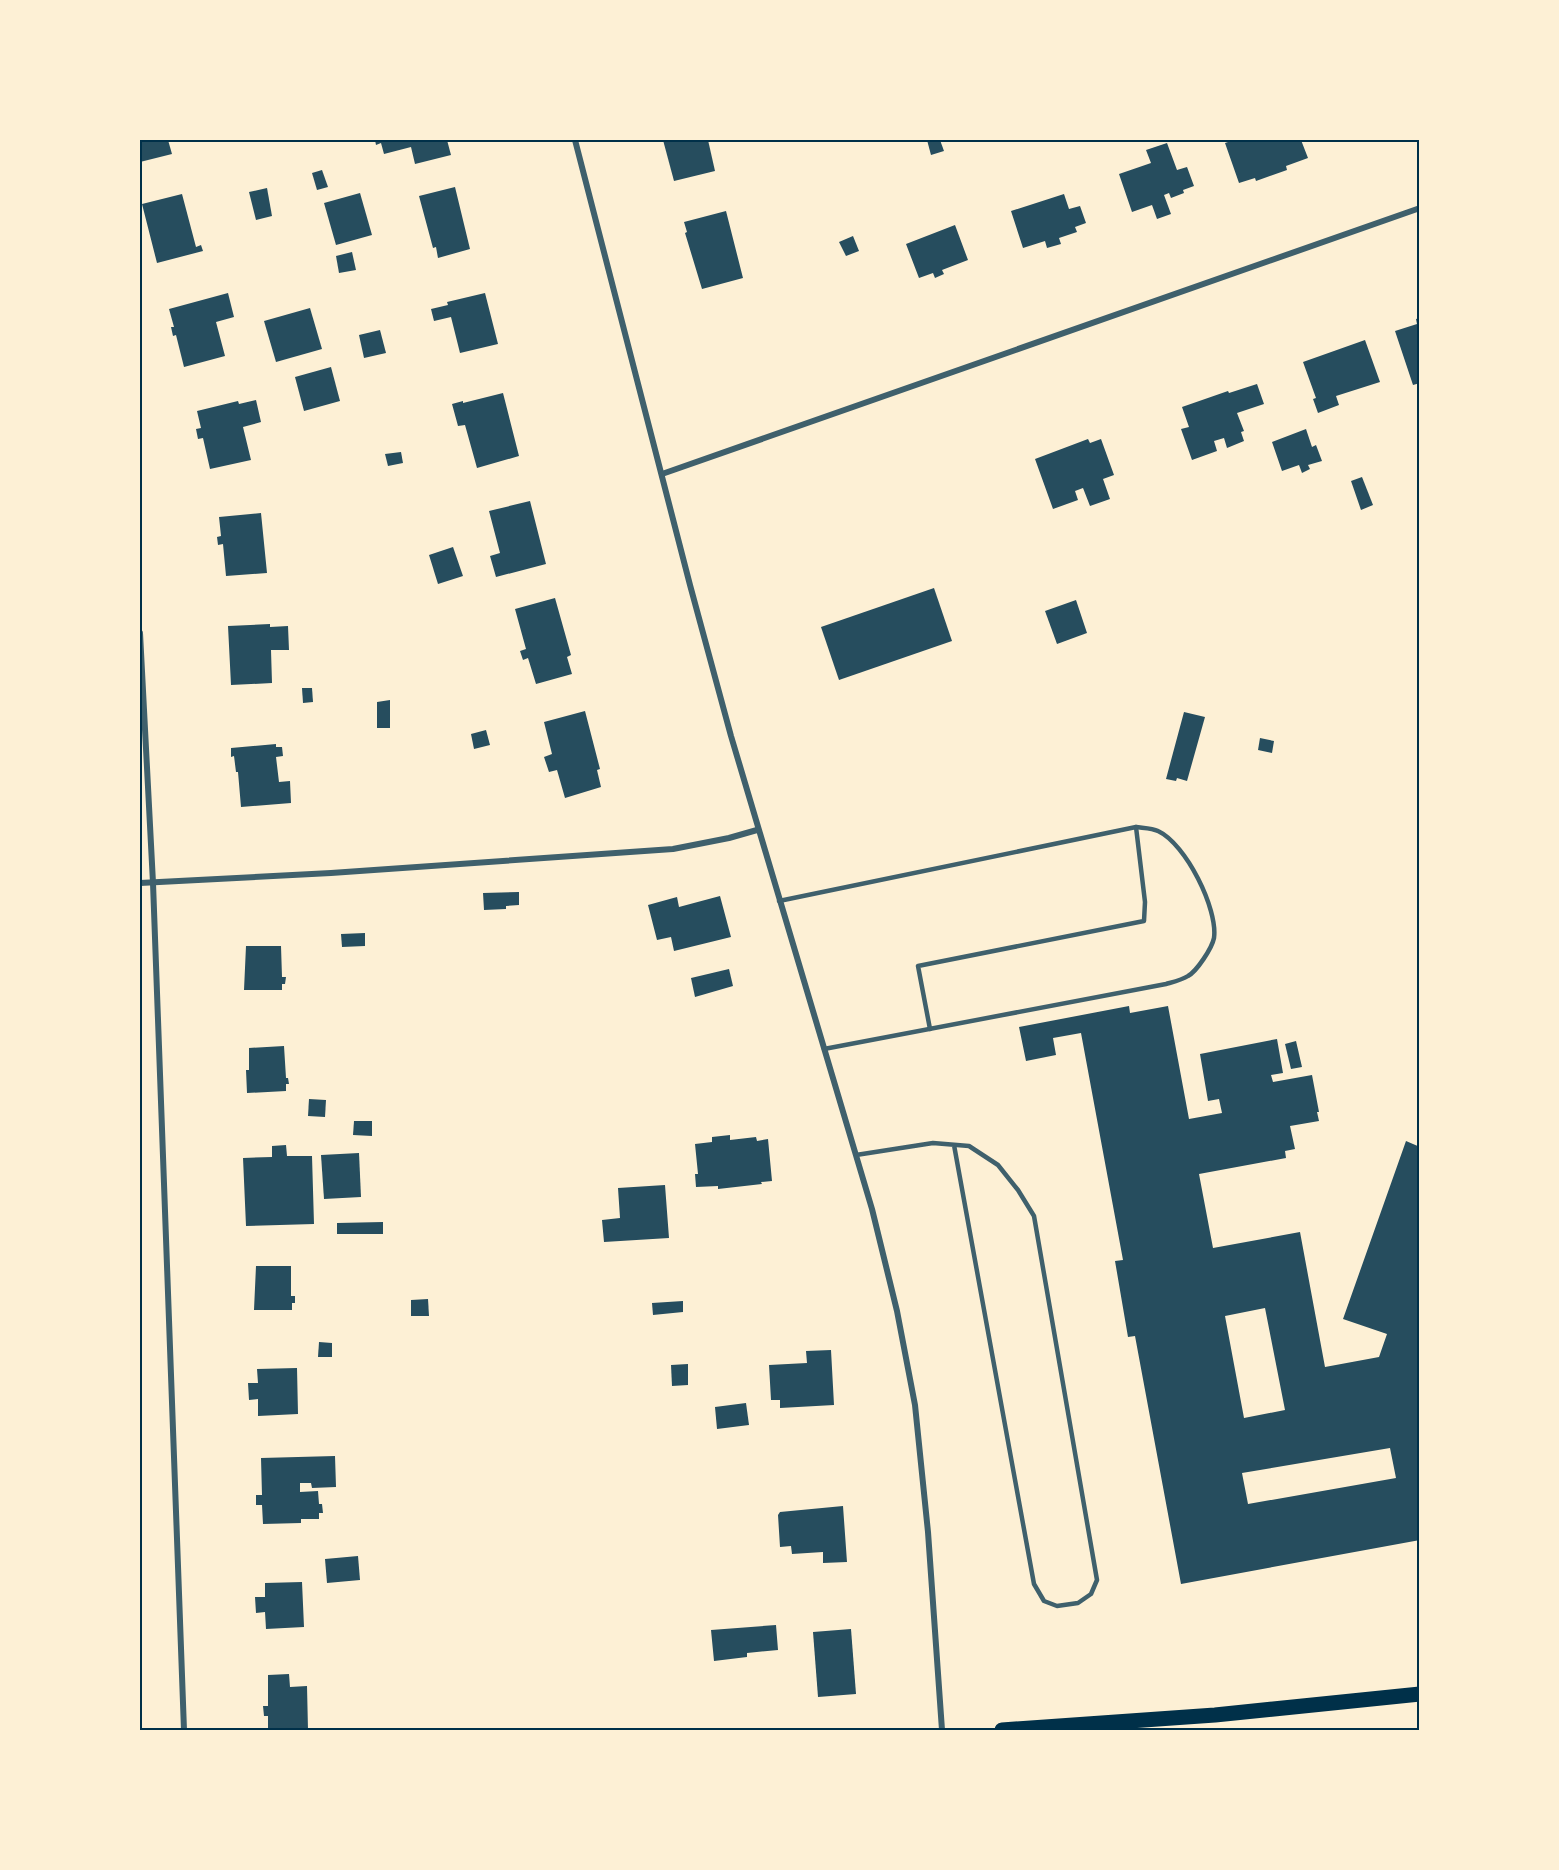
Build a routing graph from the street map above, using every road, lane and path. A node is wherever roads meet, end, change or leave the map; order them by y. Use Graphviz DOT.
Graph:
graph roads {
  1 [pos="575,140"];
  2 [pos="1419,208"];
  3 [pos="662,474"];
  4 [pos="140,633"];
  5 [pos="1136,827"];
  6 [pos="758,830"];
  7 [pos="140,883"];
  8 [pos="153,883"];
  9 [pos="779,901"];
  10 [pos="930,1029"];
  11 [pos="824,1049"];
  12 [pos="954,1145"];
  13 [pos="856,1155"];
  14 [pos="1419,1694"];
  15 [pos="184,1731"];
  16 [pos="942,1731"];
  17 [pos="1002,1731"];
  1 -- 3 [label="street"];
  2 -- 3 [label="street"];
  3 -- 6 [label="street"];
  4 -- 8 [label="street"];
  5 -- 9 [label="lane"];
  5 -- 10 [label="lane"];
  5 -- 10 [label="lane"];
  6 -- 8 [label="street"];
  6 -- 9 [label="street"];
  7 -- 8 [label="street"];
  8 -- 15 [label="street"];
  9 -- 11 [label="street"];
  10 -- 11 [label="lane"];
  11 -- 13 [label="street"];
  12 -- 12 [label="lane"];
  12 -- 13 [label="lane"];
  13 -- 16 [label="street"];
  14 -- 17 [label="main road"];
}
